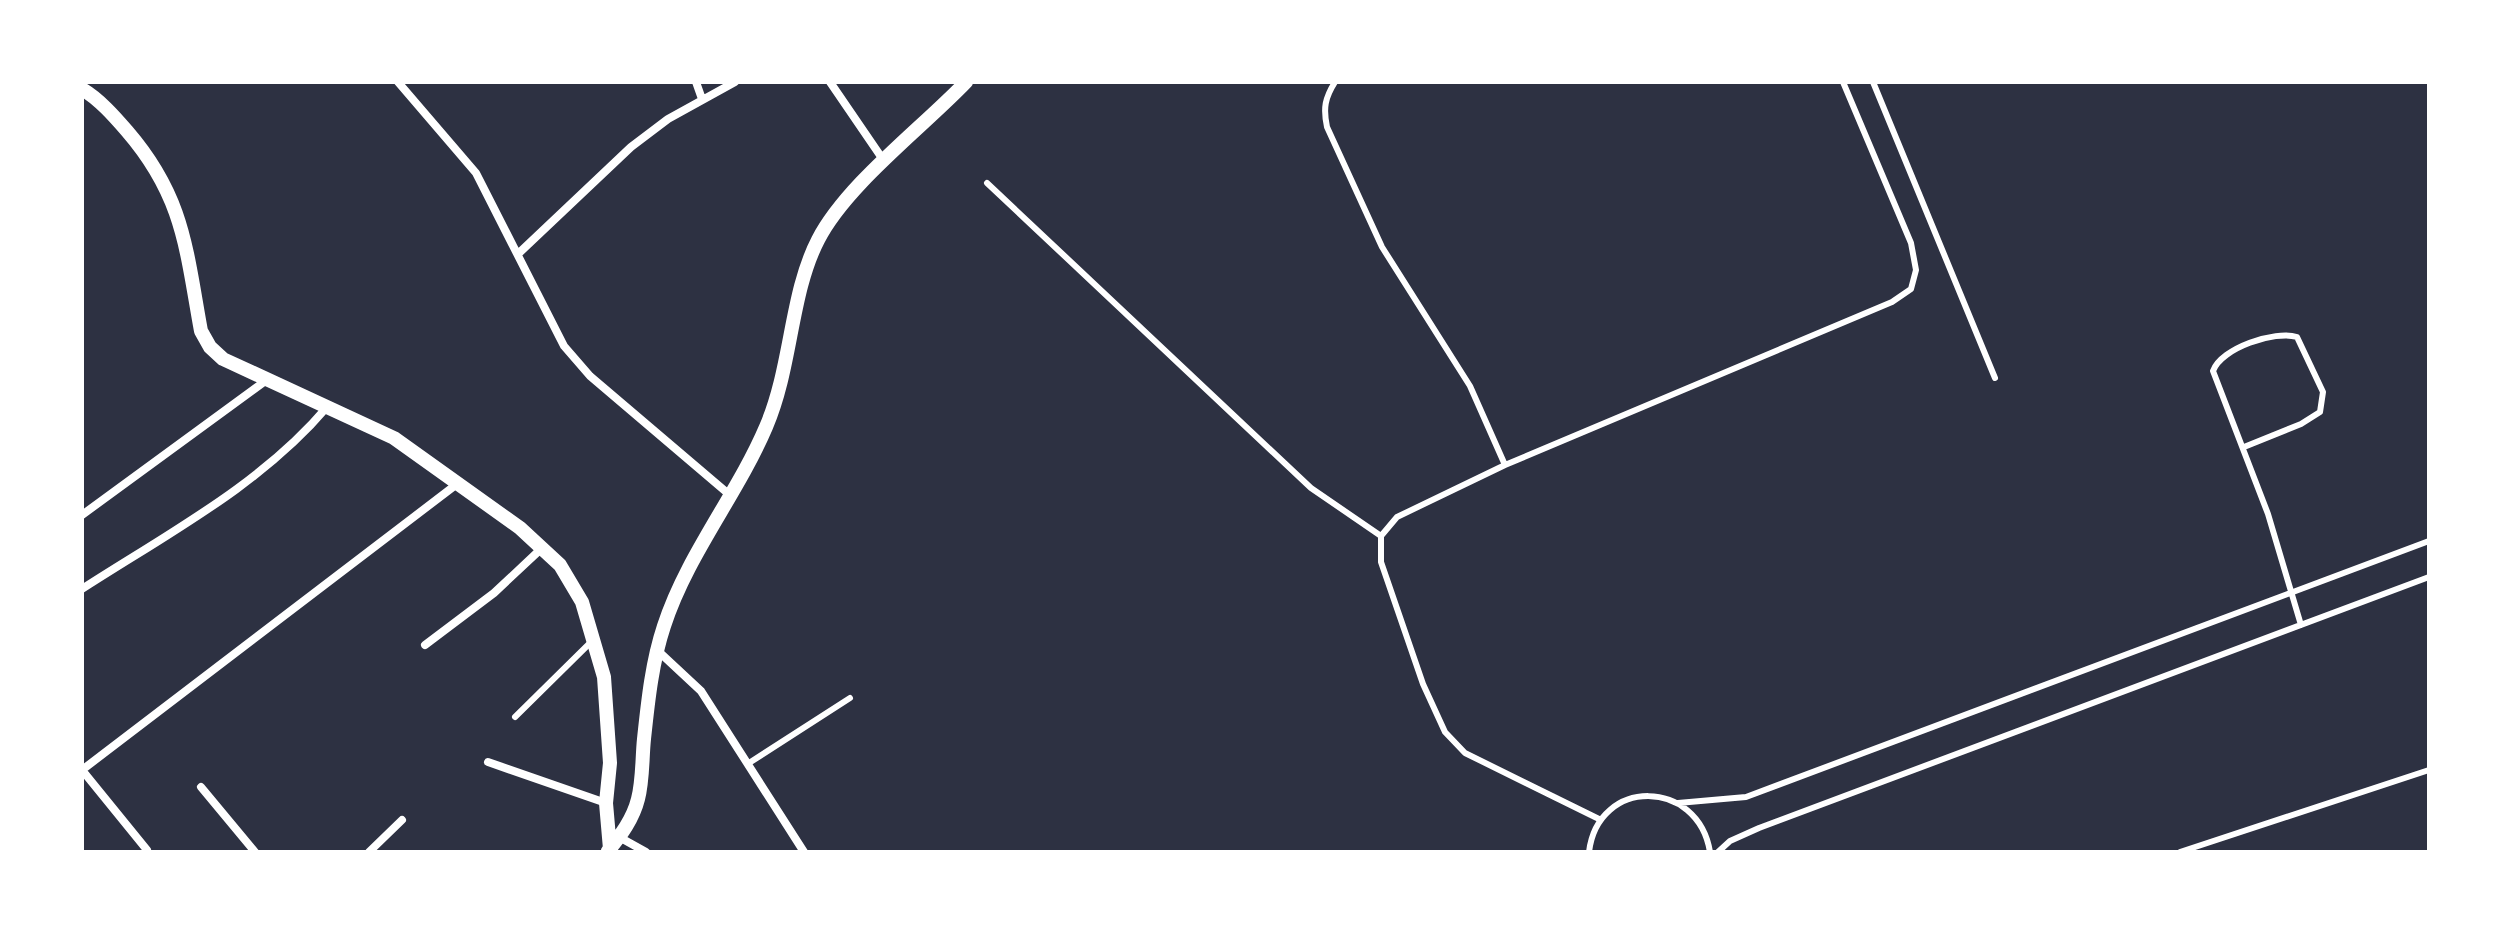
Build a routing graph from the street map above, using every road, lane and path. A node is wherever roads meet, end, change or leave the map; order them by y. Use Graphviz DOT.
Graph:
graph roads {
  1 [pos="398,82"];
  2 [pos="696,82"];
  3 [pos="735,82"];
  4 [pos="830,82"];
  5 [pos="966,82"];
  6 [pos="1335,82"];
  7 [pos="1843,82"];
  8 [pos="1873,82"];
  9 [pos="82,89"];
  10 [pos="702,99"];
  11 [pos="885,162"];
  12 [pos="987,183"];
  13 [pos="519,253"];
  14 [pos="1995,378"];
  15 [pos="268,379"];
  16 [pos="328,405"];
  17 [pos="2244,447"];
  18 [pos="1505,465"];
  19 [pos="457,484"];
  20 [pos="732,497"];
  21 [pos="82,515"];
  22 [pos="1381,536"];
  23 [pos="2429,541"];
  24 [pos="542,548"];
  25 [pos="2429,577"];
  26 [pos="82,589"];
  27 [pos="2292,592"];
  28 [pos="2301,625"];
  29 [pos="594,639"];
  30 [pos="425,645"];
  31 [pos="657,650"];
  32 [pos="850,698"];
  33 [pos="515,717"];
  34 [pos="488,762"];
  35 [pos="749,763"];
  36 [pos="82,770"];
  37 [pos="2429,770"];
  38 [pos="201,787"];
  39 [pos="606,803"];
  40 [pos="1678,803"];
  41 [pos="402,820"];
  42 [pos="1601,820"];
  43 [pos="612,846"];
  44 [pos="147,850"];
  45 [pos="255,852"];
  46 [pos="369,852"];
  47 [pos="646,852"];
  48 [pos="804,852"];
  49 [pos="1589,852"];
  50 [pos="1710,852"];
  51 [pos="1718,852"];
  52 [pos="2180,852"];
  1 -- 13 [label="street"];
  2 -- 10 [label="street"];
  3 -- 10 [label="street"];
  4 -- 11 [label="street"];
  5 -- 11 [label="street"];
  6 -- 18 [label="lane"];
  7 -- 18 [label="lane"];
  8 -- 14 [label="lane"];
  9 -- 15 [label="street"];
  10 -- 13 [label="street"];
  11 -- 20 [label="street"];
  12 -- 22 [label="lane"];
  13 -- 20 [label="street"];
  15 -- 16 [label="street"];
  15 -- 21 [label="street"];
  16 -- 19 [label="street"];
  16 -- 26 [label="street"];
  17 -- 17 [label="lane"];
  17 -- 27 [label="lane"];
  18 -- 22 [label="lane"];
  19 -- 24 [label="street"];
  19 -- 36 [label="street"];
  20 -- 31 [label="street"];
  22 -- 42 [label="lane"];
  23 -- 27 [label="lane"];
  24 -- 29 [label="street"];
  24 -- 30 [label="street"];
  25 -- 28 [label="lane"];
  27 -- 28 [label="lane"];
  27 -- 40 [label="lane"];
  28 -- 51 [label="lane"];
  29 -- 33 [label="lane"];
  29 -- 39 [label="street"];
  31 -- 35 [label="street"];
  31 -- 43 [label="street"];
  32 -- 35 [label="lane"];
  34 -- 39 [label="street"];
  35 -- 48 [label="street"];
  36 -- 44 [label="street"];
  37 -- 52 [label="lane"];
  38 -- 45 [label="street"];
  39 -- 43 [label="street"];
  40 -- 42 [label="lane"];
  40 -- 50 [label="lane"];
  41 -- 46 [label="street"];
  42 -- 49 [label="lane"];
  43 -- 47 [label="street"];
}
